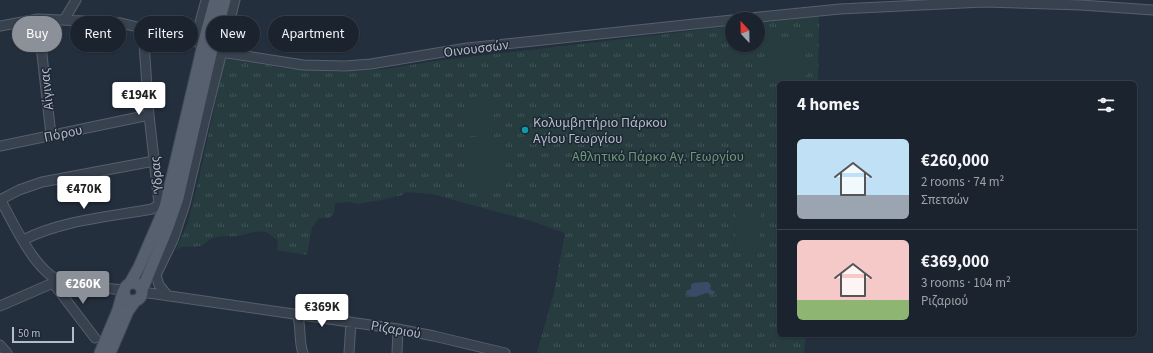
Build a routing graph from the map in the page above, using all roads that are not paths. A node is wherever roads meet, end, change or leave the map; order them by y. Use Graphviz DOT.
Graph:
graph roads {
  1 [pos="76,0"];
  2 [pos="201,0"];
  3 [pos="206,0"];
  4 [pos="215,0"];
  5 [pos="225,0"];
  6 [pos="235,0"];
  7 [pos="1153,10"];
  8 [pos="231,16"];
  9 [pos="765,16"];
  10 [pos="64,20"];
  11 [pos="725,21"];
  12 [pos="12,24"];
  13 [pos="198,25"];
  14 [pos="0,26"];
  15 [pos="134,27"];
  16 [pos="198,34"];
  17 [pos="198,38"];
  18 [pos="42,52"];
  19 [pos="145,52"];
  20 [pos="194,52"];
  21 [pos="221,52"];
  22 [pos="149,115"];
  23 [pos="51,135"];
  24 [pos="0,146"];
  25 [pos="154,161"];
  26 [pos="0,199"];
  27 [pos="23,240"];
  28 [pos="53,280"];
  29 [pos="126,288"];
  30 [pos="140,294"];
  31 [pos="168,296"];
  32 [pos="0,306"];
  33 [pos="297,314"];
  34 [pos="350,322"];
  35 [pos="398,329"];
  36 [pos="95,338"];
  37 [pos="0,345"];
  38 [pos="7,353"];
  39 [pos="100,353"];
  40 [pos="110,353"];
  41 [pos="303,353"];
  42 [pos="349,353"];
  43 [pos="397,353"];
  44 [pos="505,353"];
  1 -- 10 [label="street"];
  2 -- 13 [label="street"];
  3 -- 16 [label="street"];
  4 -- 17 [label="main road"];
  5 -- 30 [label="main road"];
  6 -- 8 [label="street"];
  7 -- 9 [label="street"];
  10 -- 15 [label="street"];
  11 -- 21 [label="street, Οινουσσών"];
  12 -- 14 [label="street"];
  18 -- 23 [label="street, Αίγινας"];
  19 -- 22 [label="street, Ύδρας"];
  20 -- 29 [label="main road"];
  21 -- 31 [label="street"];
  22 -- 23 [label="street, Πόρου"];
  22 -- 25 [label="street, Ύδρας"];
  23 -- 24 [label="street, Πόρου"];
  25 -- 26 [label="street"];
  25 -- 27 [label="street, Ύδρας"];
  26 -- 27 [label="street"];
  27 -- 28 [label="street"];
  28 -- 29 [label="street"];
  28 -- 32 [label="street"];
  28 -- 36 [label="street"];
  29 -- 30 [label="main road"];
  29 -- 30 [label="main road"];
  29 -- 39 [label="main road"];
  30 -- 31 [label="street, Ριζαριού"];
  30 -- 40 [label="main road"];
  31 -- 33 [label="street, Ριζαριού"];
  33 -- 34 [label="street, Ριζαριού"];
  33 -- 41 [label="street"];
  34 -- 35 [label="street, Ριζαριού"];
  34 -- 42 [label="street"];
  35 -- 43 [label="street"];
  35 -- 44 [label="street, Ριζαριού"];
  37 -- 38 [label="street"];
}
